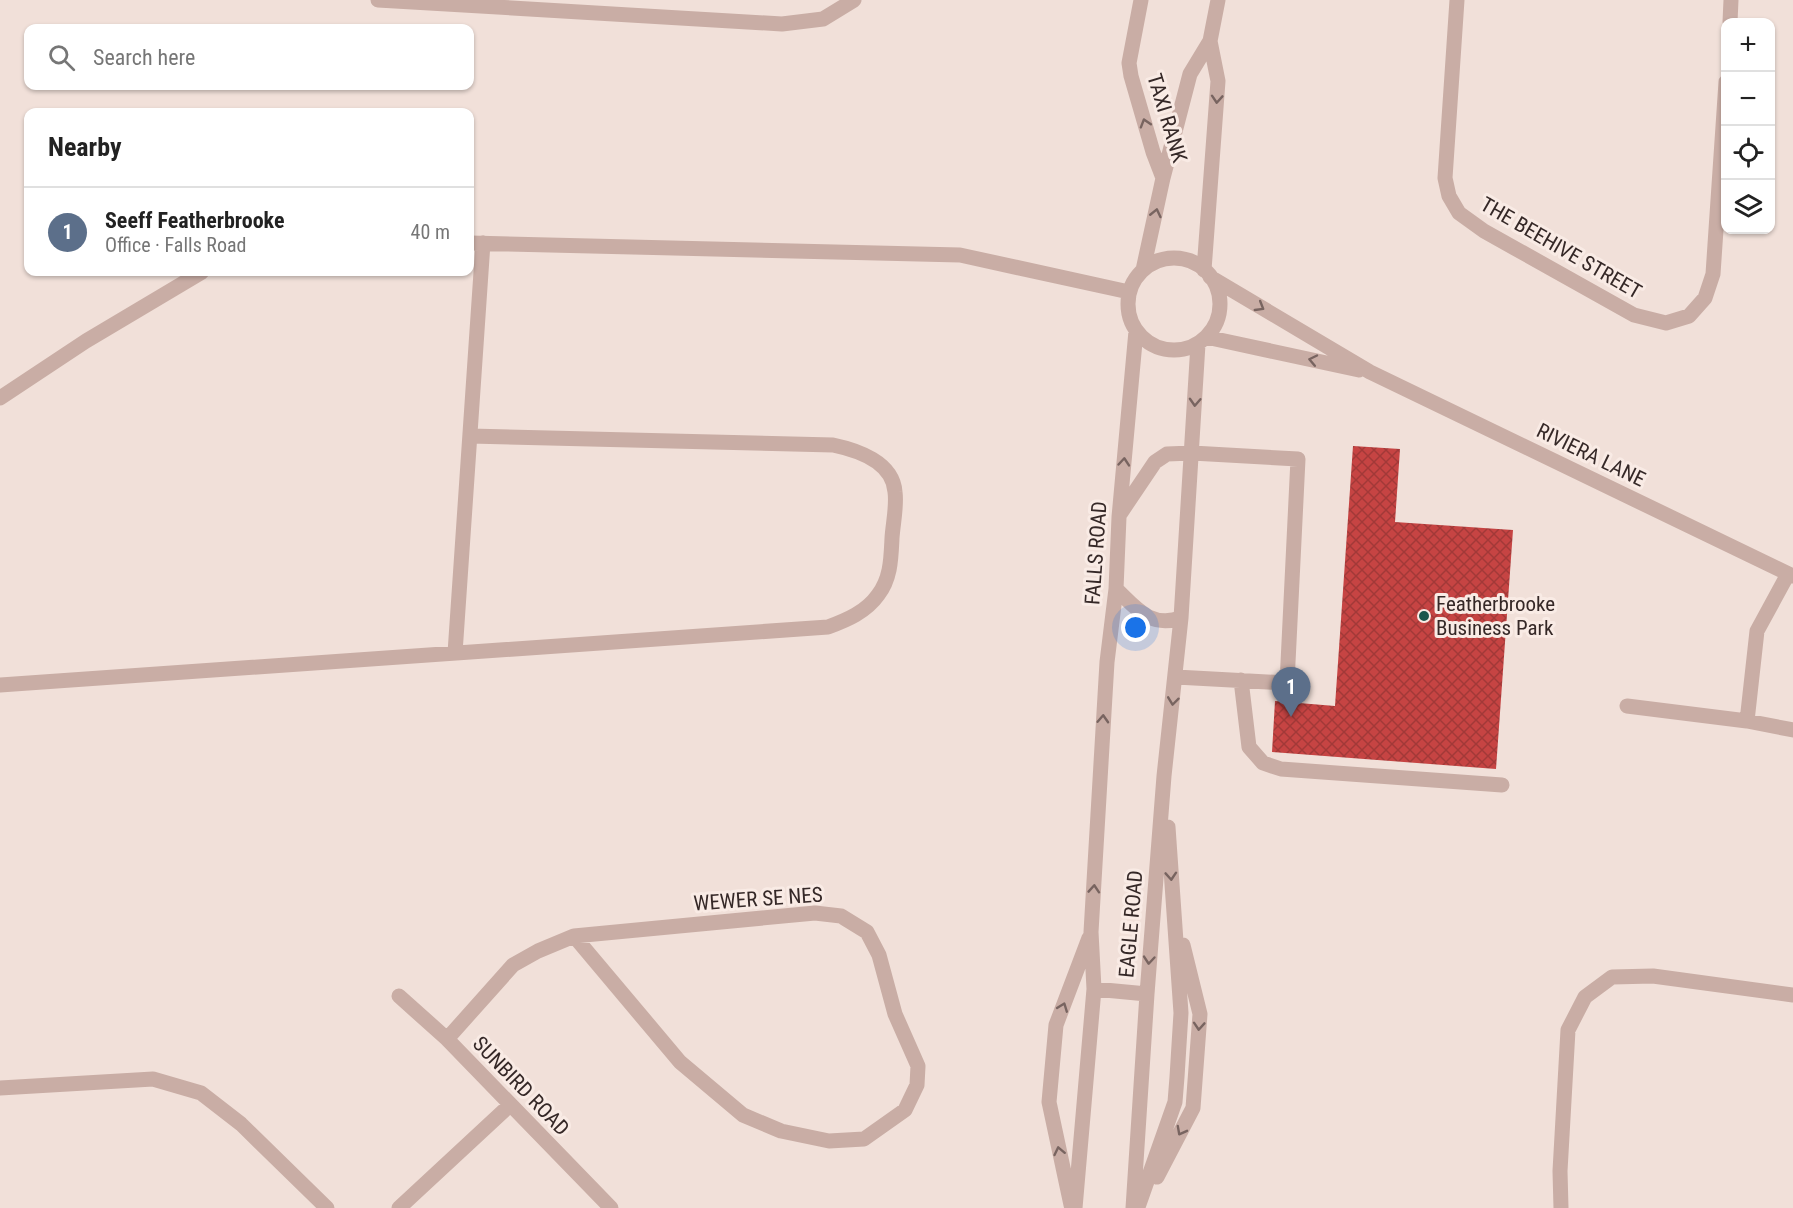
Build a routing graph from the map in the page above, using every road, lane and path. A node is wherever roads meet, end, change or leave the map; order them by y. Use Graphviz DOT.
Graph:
graph roads {
  1 [pos="378,0"];
  2 [pos="854,0"];
  3 [pos="1141,0"];
  4 [pos="1218,0"];
  5 [pos="1457,0"];
  6 [pos="1731,0"];
  7 [pos="423,1"];
  8 [pos="1730,18"];
  9 [pos="1210,41"];
  10 [pos="1722,126"];
  11 [pos="1163,178"];
  12 [pos="476,243"];
  13 [pos="1143,270"];
  14 [pos="1207,273"];
  15 [pos="195,276"];
  16 [pos="1129,292"];
  17 [pos="1136,331"];
  18 [pos="1202,340"];
  19 [pos="1370,372"];
  20 [pos="0,398"];
  21 [pos="470,436"];
  22 [pos="1192,453"];
  23 [pos="1119,517"];
  24 [pos="1790,575"];
  25 [pos="1116,589"];
  26 [pos="1181,618"];
  27 [pos="455,653"];
  28 [pos="1176,677"];
  29 [pos="1241,680"];
  30 [pos="0,685"];
  31 [pos="1627,706"];
  32 [pos="1747,721"];
  33 [pos="1793,730"];
  34 [pos="1164,776"];
  35 [pos="1100,778"];
  36 [pos="1502,786"];
  37 [pos="1091,932"];
  38 [pos="574,936"];
  39 [pos="1094,990"];
  40 [pos="1147,994"];
  41 [pos="1793,995"];
  42 [pos="399,996"];
  43 [pos="447,1039"];
  44 [pos="0,1088"];
  45 [pos="510,1105"];
  46 [pos="609,1207"];
  47 [pos="327,1208"];
  48 [pos="399,1208"];
  49 [pos="1073,1208"];
  50 [pos="1133,1208"];
  51 [pos="1139,1208"];
  52 [pos="1561,1208"];
  1 -- 7 [label="street"];
  2 -- 7 [label="street"];
  11 -- 3 [label="street, TAXI RANK, one-way"];
  4 -- 9 [label="street"];
  5 -- 10 [label="street, THE BEEHIVE STREET"];
  6 -- 8 [label="street"];
  9 -- 11 [label="street"];
  9 -- 14 [label="street, one-way"];
  13 -- 11 [label="street, one-way"];
  12 -- 16 [label="street"];
  12 -- 21 [label="street"];
  13 -- 14 [label="street"];
  13 -- 16 [label="street"];
  14 -- 18 [label="street"];
  14 -- 19 [label="street, RIVIERA LANE, one-way"];
  15 -- 20 [label="street"];
  16 -- 17 [label="street, FALLS ROAD"];
  17 -- 18 [label="street"];
  23 -- 17 [label="street, FALLS ROAD, one-way"];
  19 -- 18 [label="street, RIVIERA LANE, one-way"];
  18 -- 22 [label="street, one-way"];
  19 -- 24 [label="street, RIVIERA LANE"];
  21 -- 27 [label="street"];
  21 -- 27 [label="street"];
  22 -- 23 [label="street"];
  22 -- 26 [label="street"];
  22 -- 29 [label="street"];
  23 -- 25 [label="street, FALLS ROAD"];
  24 -- 32 [label="street"];
  25 -- 26 [label="street"];
  35 -- 25 [label="street, FALLS ROAD, one-way"];
  26 -- 28 [label="street"];
  27 -- 30 [label="street"];
  28 -- 29 [label="street"];
  28 -- 34 [label="street, one-way"];
  29 -- 36 [label="street"];
  31 -- 32 [label="street"];
  32 -- 33 [label="street"];
  34 -- 40 [label="street, EAGLE ROAD, one-way"];
  34 -- 51 [label="street, EAGLE ROAD, one-way"];
  37 -- 35 [label="street, EAGLE ROAD, one-way"];
  37 -- 39 [label="street, EAGLE ROAD"];
  49 -- 37 [label="street, EAGLE ROAD, one-way"];
  38 -- 38 [label="street, WEWER SE NES"];
  38 -- 43 [label="street, WEWER SE NES"];
  39 -- 40 [label="street"];
  39 -- 49 [label="street, EAGLE ROAD"];
  40 -- 50 [label="street, EAGLE ROAD"];
  41 -- 52 [label="street"];
  42 -- 43 [label="street, SUNBIRD ROAD"];
  43 -- 45 [label="street, SUNBIRD ROAD"];
  44 -- 47 [label="street"];
  45 -- 46 [label="street, SUNBIRD ROAD"];
  45 -- 48 [label="street"];
}
